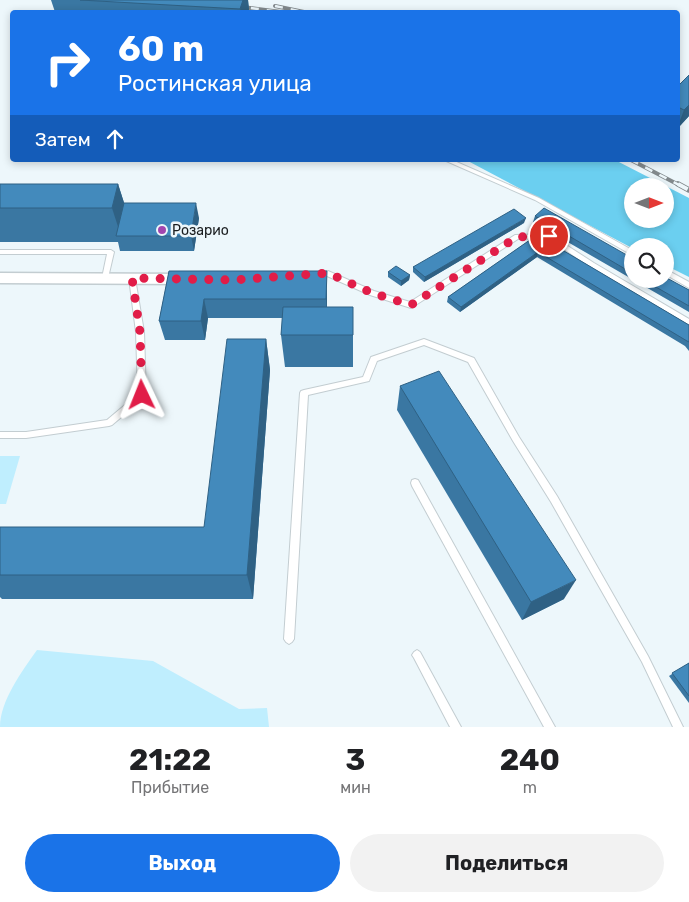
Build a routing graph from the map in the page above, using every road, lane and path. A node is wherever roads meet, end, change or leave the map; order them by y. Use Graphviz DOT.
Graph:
graph roads {
  1 [pos="452,162"];
  2 [pos="624,248"];
  3 [pos="0,252"];
  4 [pos="309,274"];
  5 [pos="674,276"];
  6 [pos="0,278"];
  7 [pos="105,278"];
  8 [pos="132,278"];
  9 [pos="196,279"];
  10 [pos="689,285"];
  11 [pos="689,322"];
  12 [pos="0,435"];
  13 [pos="415,484"];
  14 [pos="289,639"];
  15 [pos="417,655"];
  16 [pos="456,727"];
  17 [pos="550,727"];
  18 [pos="678,727"];
  1 -- 2 [label="lane"];
  3 -- 7 [label="lane"];
  4 -- 11 [label="lane"];
  5 -- 10 [label="lane"];
  6 -- 7 [label="street"];
  7 -- 8 [label="street"];
  8 -- 9 [label="street"];
  8 -- 12 [label="lane"];
  13 -- 17 [label="lane"];
  14 -- 18 [label="lane"];
  15 -- 16 [label="lane"];
}
